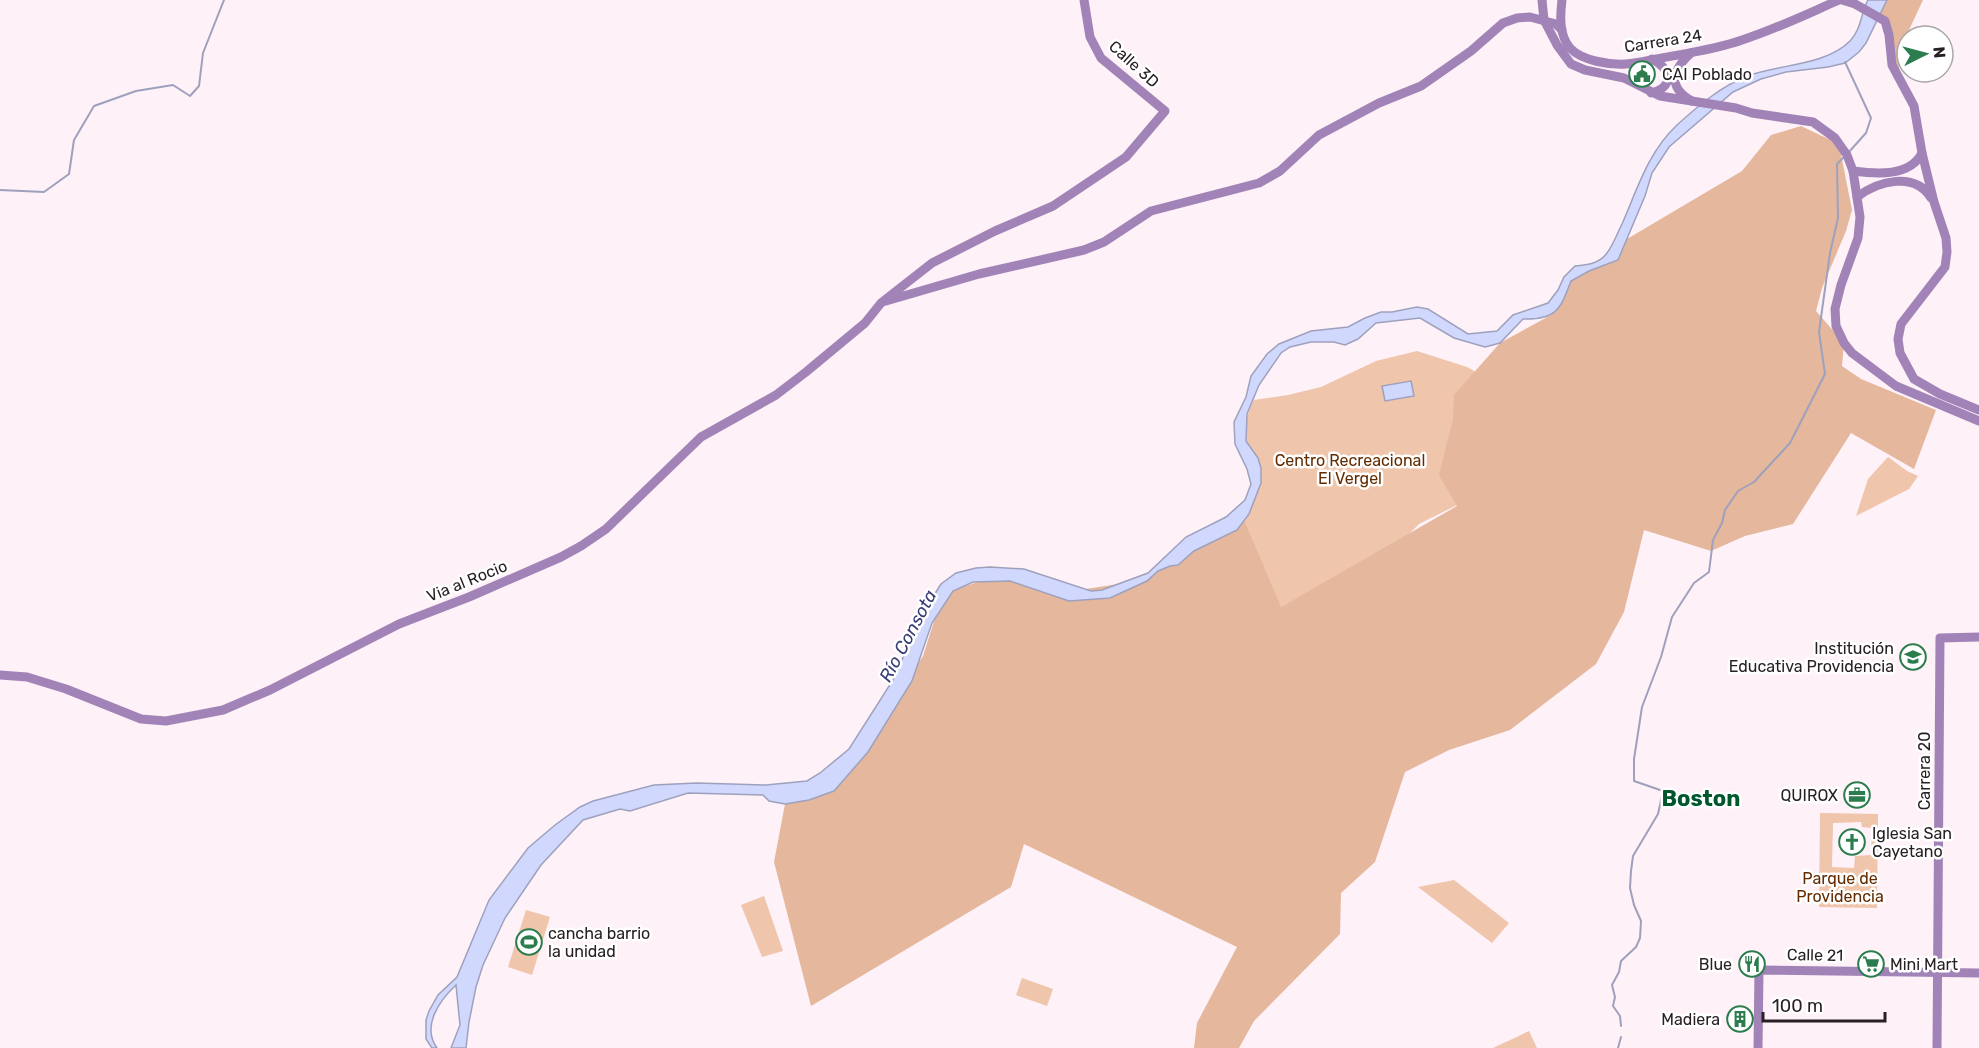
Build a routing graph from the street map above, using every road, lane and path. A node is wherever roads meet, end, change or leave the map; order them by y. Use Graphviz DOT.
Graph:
graph roads {
  1 [pos="1084,0"];
  2 [pos="1542,0"];
  3 [pos="1562,0"];
  4 [pos="1840,0"];
  5 [pos="1544,20"];
  6 [pos="1562,30"];
  7 [pos="1690,53"];
  8 [pos="1652,59"];
  9 [pos="1651,93"];
  10 [pos="1692,101"];
  11 [pos="1165,111"];
  12 [pos="1922,153"];
  13 [pos="1853,171"];
  14 [pos="1857,197"];
  15 [pos="1934,202"];
  16 [pos="881,303"];
  17 [pos="1979,410"];
  18 [pos="1979,421"];
  19 [pos="1979,637"];
  20 [pos="0,675"];
  21 [pos="1938,972"];
  22 [pos="1979,973"];
  23 [pos="1758,1048"];
  24 [pos="1937,1048"];
  1 -- 11 [label="main road, Calle 3D"];
  2 -- 5 [label="main road, Carrera 24"];
  3 -- 6 [label="main road"];
  4 -- 7 [label="main road, Carrera 24"];
  4 -- 12 [label="main road"];
  5 -- 6 [label="main road"];
  5 -- 9 [label="main road, Carrera 24"];
  5 -- 16 [label="main road"];
  6 -- 8 [label="main road, Carrera 24"];
  7 -- 8 [label="main road, Carrera 24"];
  7 -- 10 [label="main road"];
  8 -- 9 [label="main road"];
  9 -- 10 [label="main road, Carrera 24"];
  10 -- 13 [label="main road, Carrera 24"];
  11 -- 16 [label="main road, Via al Rocio"];
  12 -- 13 [label="main road"];
  12 -- 15 [label="main road"];
  13 -- 14 [label="main road, Carrera 24"];
  14 -- 15 [label="main road"];
  14 -- 18 [label="main road, Carrera 24"];
  15 -- 17 [label="main road"];
  16 -- 20 [label="main road, Via al Rocio"];
  19 -- 21 [label="main road, Carrera 20"];
  21 -- 22 [label="main road, Calle 21"];
  21 -- 23 [label="main road, Calle 21"];
  21 -- 24 [label="main road, Carrera 20"];
}
